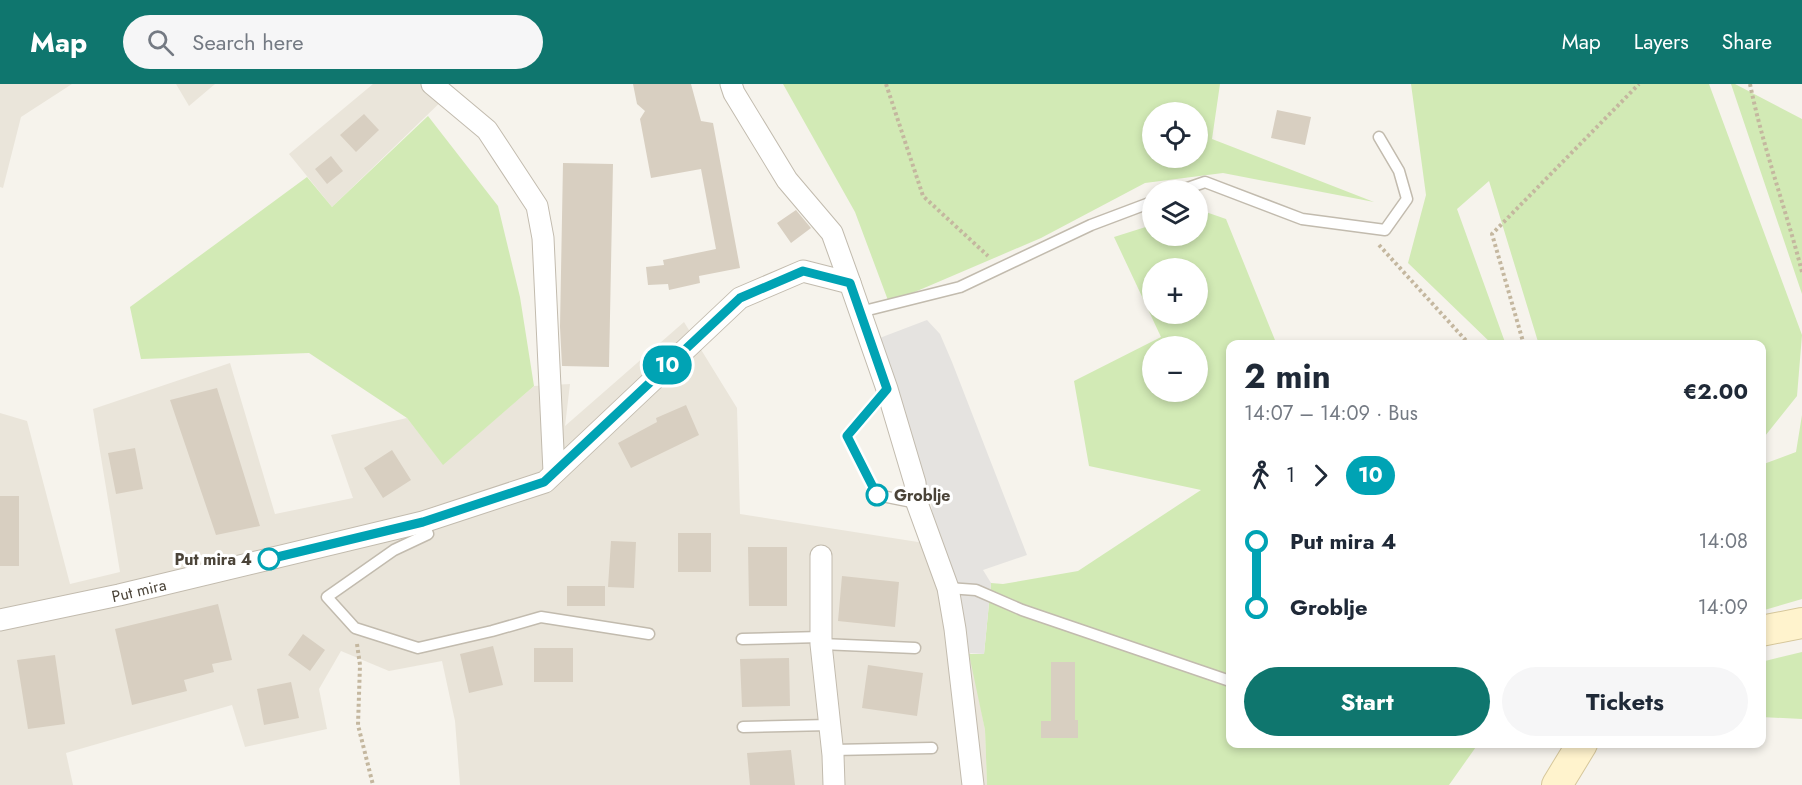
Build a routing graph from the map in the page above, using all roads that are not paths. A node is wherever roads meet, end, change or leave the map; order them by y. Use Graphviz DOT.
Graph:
graph roads {
  1 [pos="432,84"];
  2 [pos="731,84"];
  3 [pos="1379,136"];
  4 [pos="1208,183"];
  5 [pos="1142,206"];
  6 [pos="850,283"];
  7 [pos="860,312"];
  8 [pos="884,381"];
  9 [pos="554,472"];
  10 [pos="917,503"];
  11 [pos="423,522"];
  12 [pos="821,556"];
  13 [pos="948,588"];
  14 [pos="0,621"];
  15 [pos="1802,623"];
  16 [pos="1766,630"];
  17 [pos="649,634"];
  18 [pos="742,639"];
  19 [pos="821,640"];
  20 [pos="915,648"];
  21 [pos="1226,680"];
  22 [pos="830,725"];
  23 [pos="743,727"];
  24 [pos="932,748"];
  25 [pos="1580,748"];
  26 [pos="833,750"];
  27 [pos="834,785"];
  28 [pos="973,785"];
  29 [pos="1557,785"];
  1 -- 9 [label="street"];
  2 -- 6 [label="street"];
  3 -- 4 [label="lane"];
  5 -- 7 [label="lane"];
  6 -- 7 [label="street"];
  6 -- 9 [label="street, Put mira"];
  7 -- 8 [label="street"];
  8 -- 10 [label="street"];
  8 -- 10 [label="lane"];
  9 -- 11 [label="street, Put mira"];
  10 -- 13 [label="street"];
  11 -- 14 [label="street, Put mira"];
  11 -- 17 [label="lane"];
  12 -- 19 [label="street"];
  13 -- 21 [label="lane"];
  13 -- 28 [label="street"];
  15 -- 16 [label="main road"];
  18 -- 19 [label="lane"];
  19 -- 20 [label="lane"];
  19 -- 22 [label="street"];
  22 -- 23 [label="lane"];
  22 -- 26 [label="street"];
  24 -- 26 [label="lane"];
  25 -- 29 [label="main road"];
  26 -- 27 [label="street"];
}
